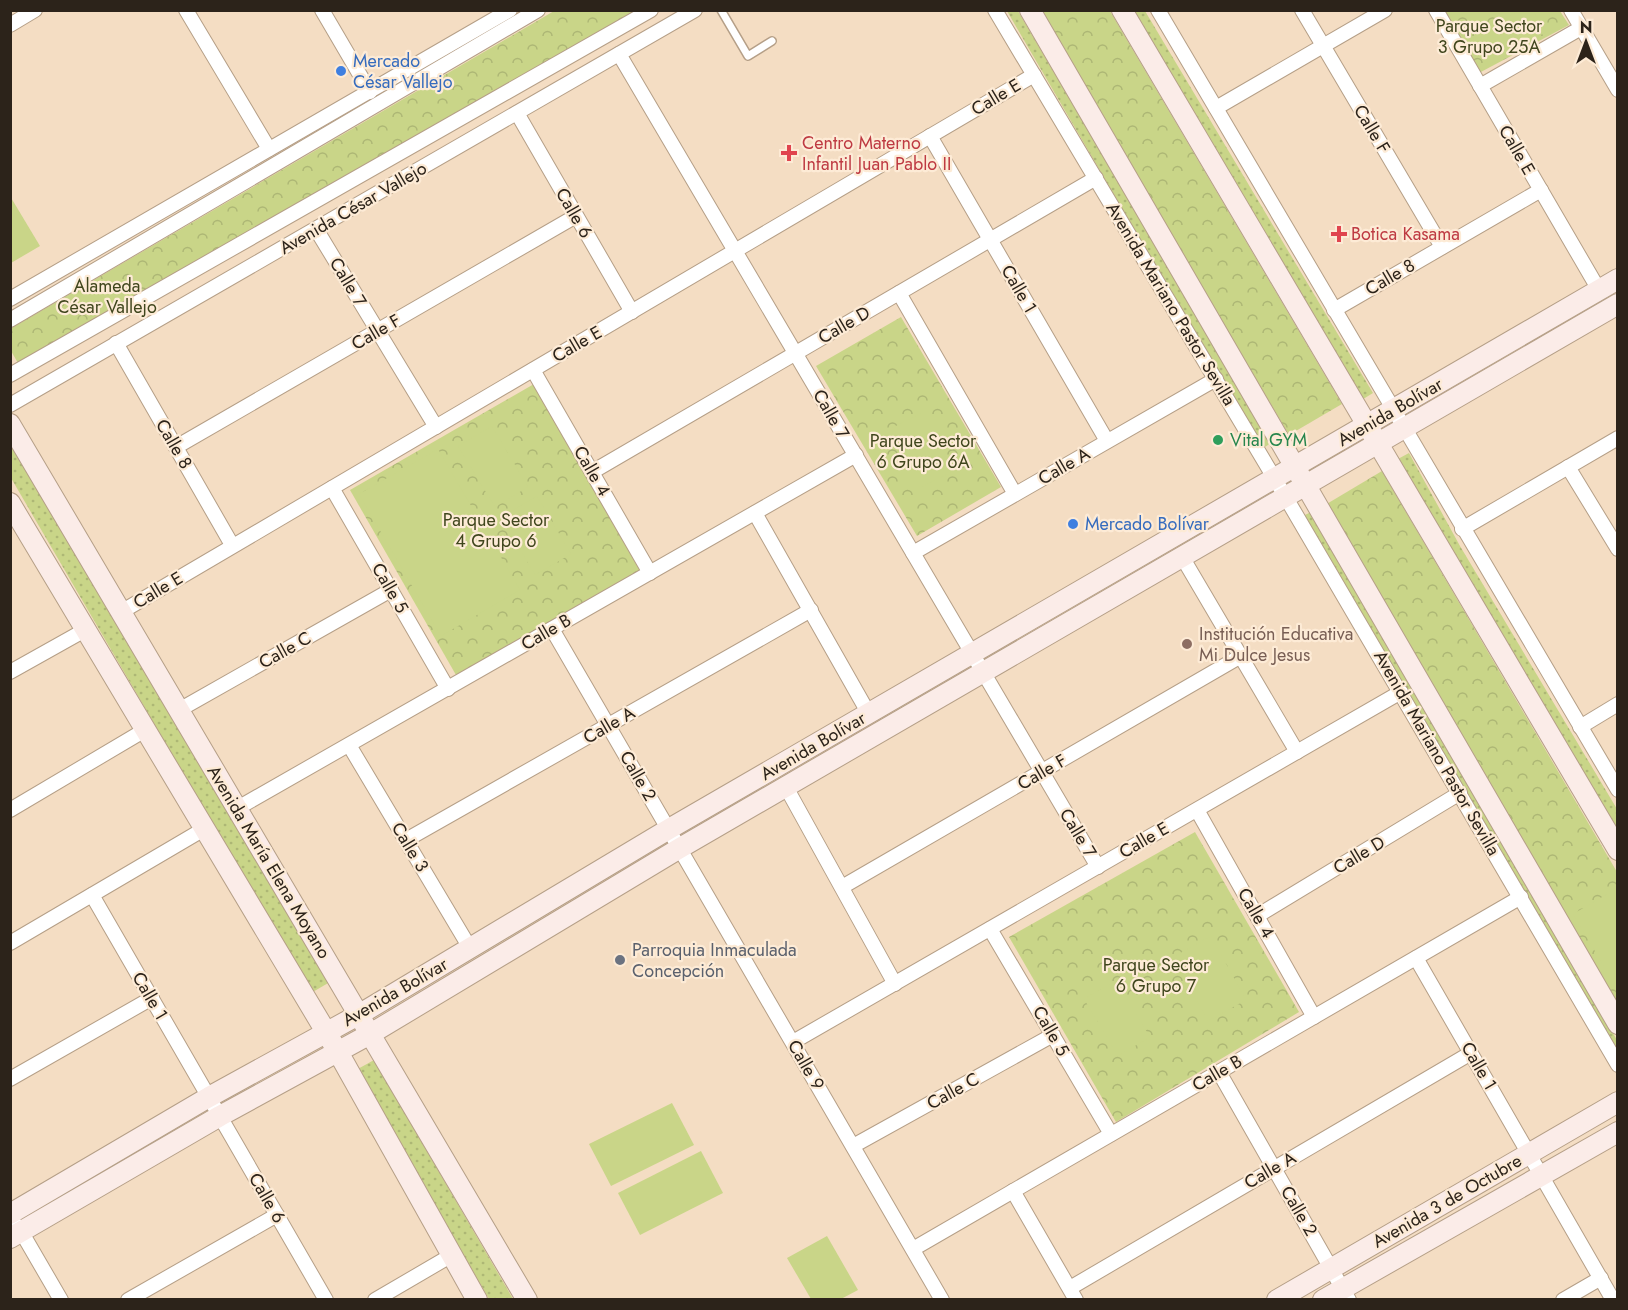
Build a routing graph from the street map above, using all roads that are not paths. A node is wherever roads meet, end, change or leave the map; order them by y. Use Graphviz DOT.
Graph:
graph roads {
  1 [pos="35,10"];
  2 [pos="186,10"];
  3 [pos="322,10"];
  4 [pos="510,10"];
  5 [pos="538,10"];
  6 [pos="651,10"];
  7 [pos="695,10"];
  8 [pos="721,10"];
  9 [pos="995,10"];
  10 [pos="1030,10"];
  11 [pos="1122,10"];
  12 [pos="1158,10"];
  13 [pos="1302,10"];
  14 [pos="1385,10"];
  15 [pos="1436,10"];
  16 [pos="1571,10"];
  17 [pos="10,25"];
  18 [pos="1581,28"];
  19 [pos="772,41"];
  20 [pos="1323,46"];
  21 [pos="620,54"];
  22 [pos="1034,75"];
  23 [pos="1480,86"];
  24 [pos="1617,90"];
  25 [pos="370,92"];
  26 [pos="1216,108"];
  27 [pos="517,113"];
  28 [pos="930,136"];
  29 [pos="269,149"];
  30 [pos="1096,178"];
  31 [pos="1541,190"];
  32 [pos="576,216"];
  33 [pos="316,229"];
  34 [pos="991,240"];
  35 [pos="1442,247"];
  36 [pos="735,251"];
  37 [pos="1617,279"];
  38 [pos="1599,290"];
  39 [pos="899,293"];
  40 [pos="10,299"];
  41 [pos="1334,310"];
  42 [pos="1615,310"];
  43 [pos="632,312"];
  44 [pos="10,320"];
  45 [pos="378,331"];
  46 [pos="116,343"];
  47 [pos="796,353"];
  48 [pos="533,370"];
  49 [pos="10,375"];
  50 [pos="1216,379"];
  51 [pos="10,405"];
  52 [pos="1392,411"];
  53 [pos="10,424"];
  54 [pos="1366,425"];
  55 [pos="436,427"];
  56 [pos="1403,429"];
  57 [pos="1617,438"];
  58 [pos="1107,441"];
  59 [pos="1378,444"];
  60 [pos="176,447"];
  61 [pos="856,455"];
  62 [pos="1296,466"];
  63 [pos="1568,467"];
  64 [pos="592,472"];
  65 [pos="1275,478"];
  66 [pos="1306,484"];
  67 [pos="332,488"];
  68 [pos="1015,494"];
  69 [pos="1286,496"];
  70 [pos="10,503"];
  71 [pos="755,513"];
  72 [pos="1462,529"];
  73 [pos="232,545"];
  74 [pos="1617,549"];
  75 [pos="913,553"];
  76 [pos="1181,555"];
  77 [pos="650,573"];
  78 [pos="391,590"];
  79 [pos="811,610"];
  80 [pos="121,612"];
  81 [pos="552,629"];
  82 [pos="85,630"];
  83 [pos="972,653"];
  84 [pos="1241,657"];
  85 [pos="10,672"];
  86 [pos="984,673"];
  87 [pos="448,689"];
  88 [pos="1401,692"];
  89 [pos="1617,705"];
  90 [pos="178,710"];
  91 [pos="869,714"];
  92 [pos="609,725"];
  93 [pos="1580,727"];
  94 [pos="145,730"];
  95 [pos="349,745"];
  96 [pos="1297,752"];
  97 [pos="1042,772"];
  98 [pos="786,787"];
  99 [pos="1617,790"];
  100 [pos="1460,794"];
  101 [pos="236,809"];
  102 [pos="10,810"];
  103 [pos="1197,810"];
  104 [pos="204,829"];
  105 [pos="669,830"];
  106 [pos="406,840"];
  107 [pos="680,849"];
  108 [pos="1617,850"];
  109 [pos="1098,867"];
  110 [pos="842,887"];
  111 [pos="92,895"];
  112 [pos="1521,897"];
  113 [pos="1257,916"];
  114 [pos="990,929"];
  115 [pos="10,943"];
  116 [pos="470,948"];
  117 [pos="1416,958"];
  118 [pos="895,984"];
  119 [pos="152,998"];
  120 [pos="360,1014"];
  121 [pos="1314,1017"];
  122 [pos="1617,1024"];
  123 [pos="326,1032"];
  124 [pos="372,1033"];
  125 [pos="1053,1035"];
  126 [pos="793,1042"];
  127 [pos="338,1052"];
  128 [pos="1471,1053"];
  129 [pos="1617,1065"];
  130 [pos="1219,1072"];
  131 [pos="10,1079"];
  132 [pos="209,1097"];
  133 [pos="1617,1102"];
  134 [pos="219,1116"];
  135 [pos="1617,1132"];
  136 [pos="1111,1134"];
  137 [pos="853,1146"];
  138 [pos="1529,1153"];
  139 [pos="1274,1168"];
  140 [pos="1541,1175"];
  141 [pos="1013,1191"];
  142 [pos="11,1213"];
  143 [pos="277,1215"];
  144 [pos="16,1235"];
  145 [pos="913,1249"];
  146 [pos="452,1255"];
  147 [pos="1331,1269"];
  148 [pos="1601,1278"];
  149 [pos="1073,1294"];
  150 [pos="1346,1294"];
  151 [pos="936,1297"];
  152 [pos="61,1299"];
  153 [pos="128,1299"];
  154 [pos="326,1299"];
  155 [pos="375,1299"];
  156 [pos="477,1299"];
  157 [pos="527,1299"];
  158 [pos="1277,1299"];
  159 [pos="1323,1299"];
  160 [pos="1563,1299"];
  161 [pos="1613,1299"];
  1 -- 17 [label="street"];
  2 -- 29 [label="street"];
  3 -- 25 [label="street"];
  4 -- 25 [label="street"];
  5 -- 44 [label="street"];
  6 -- 49 [label="street, Avenida César Vallejo"];
  7 -- 21 [label="street, Avenida César Vallejo"];
  8 -- 19 [label="lane"];
  9 -- 22 [label="street, Avenida Mariano Pastor Sevilla"];
  10 -- 62 [label="street, Avenida Mariano Pastor Sevilla"];
  11 -- 54 [label="street"];
  12 -- 26 [label="street"];
  13 -- 20 [label="street, Calle F"];
  14 -- 20 [label="street"];
  15 -- 23 [label="street, Calle E"];
  16 -- 18 [label="street"];
  18 -- 23 [label="street"];
  18 -- 24 [label="street"];
  20 -- 26 [label="street"];
  20 -- 35 [label="street, Calle F"];
  21 -- 27 [label="street, Avenida César Vallejo"];
  21 -- 36 [label="street, Calle 7"];
  22 -- 28 [label="street, Calle E"];
  22 -- 30 [label="street, Avenida Mariano Pastor Sevilla"];
  23 -- 31 [label="street, Calle E"];
  25 -- 29 [label="street"];
  26 -- 41 [label="street"];
  27 -- 32 [label="street, Calle 6"];
  27 -- 33 [label="street, Avenida César Vallejo"];
  28 -- 34 [label="street, Calle 1"];
  28 -- 36 [label="street, Calle E"];
  29 -- 40 [label="street"];
  30 -- 34 [label="street, Calle D"];
  30 -- 50 [label="street, Avenida Mariano Pastor Sevilla"];
  31 -- 35 [label="street, Calle 8"];
  31 -- 38 [label="street, Calle E"];
  32 -- 43 [label="street, Calle 6"];
  32 -- 45 [label="street, Calle F"];
  33 -- 45 [label="street, Calle 7"];
  33 -- 46 [label="street, Avenida César Vallejo"];
  34 -- 39 [label="street, Calle D"];
  34 -- 58 [label="street, Calle 1"];
  35 -- 41 [label="street, Calle 8"];
  36 -- 43 [label="street, Calle E"];
  36 -- 47 [label="street, Calle 7"];
  37 -- 38 [label="street, Avenida Bolívar"];
  38 -- 52 [label="street, Avenida Bolívar"];
  39 -- 47 [label="street, Calle D"];
  39 -- 68 [label="street"];
  41 -- 52 [label="street"];
  42 -- 56 [label="street, Avenida Bolívar"];
  43 -- 48 [label="street, Calle E"];
  45 -- 55 [label="street, Calle 7"];
  45 -- 60 [label="street, Calle F"];
  46 -- 51 [label="street, Avenida César Vallejo"];
  46 -- 60 [label="street, Calle 8"];
  47 -- 61 [label="street, Calle 7"];
  47 -- 64 [label="street, Calle D"];
  48 -- 55 [label="street, Calle E"];
  48 -- 64 [label="street, Calle 4"];
  50 -- 58 [label="street, Calle A"];
  50 -- 65 [label="street, Avenida Mariano Pastor Sevilla"];
  52 -- 54 [label="street, Avenida Bolívar"];
  52 -- 56 [label="street"];
  53 -- 80 [label="street, Avenida María Elena Moyano"];
  54 -- 59 [label="street"];
  54 -- 62 [label="street, Avenida Bolívar"];
  55 -- 67 [label="street, Calle E"];
  56 -- 59 [label="street, Avenida Bolívar"];
  56 -- 72 [label="street"];
  57 -- 63 [label="street"];
  58 -- 68 [label="street, Calle A"];
  59 -- 66 [label="street, Avenida Bolívar"];
  59 -- 108 [label="street"];
  60 -- 73 [label="street, Calle 8"];
  61 -- 71 [label="street, Calle B"];
  61 -- 75 [label="street, Calle 7"];
  62 -- 65 [label="street, Avenida Bolívar"];
  62 -- 66 [label="street, Avenida Mariano Pastor Sevilla"];
  63 -- 72 [label="street"];
  63 -- 74 [label="street"];
  64 -- 77 [label="street, Calle 4"];
  65 -- 69 [label="street, Avenida Mariano Pastor Sevilla"];
  65 -- 83 [label="street, Avenida Bolívar"];
  66 -- 69 [label="street, Avenida Bolívar"];
  66 -- 122 [label="street, Avenida Mariano Pastor Sevilla"];
  67 -- 73 [label="street, Calle E"];
  67 -- 78 [label="street, Calle 5"];
  68 -- 75 [label="street, Calle A"];
  69 -- 76 [label="street, Avenida Bolívar"];
  69 -- 88 [label="street, Avenida Mariano Pastor Sevilla"];
  70 -- 82 [label="street"];
  71 -- 77 [label="street, Calle B"];
  71 -- 79 [label="street"];
  72 -- 93 [label="street"];
  73 -- 80 [label="street, Calle E"];
  75 -- 83 [label="street, Calle 7"];
  76 -- 84 [label="street"];
  76 -- 86 [label="street, Avenida Bolívar"];
  77 -- 81 [label="street, Calle B"];
  78 -- 87 [label="street, Calle 5"];
  78 -- 90 [label="street, Calle C"];
  79 -- 91 [label="street"];
  79 -- 92 [label="street, Calle A"];
  80 -- 90 [label="street, Avenida María Elena Moyano"];
  81 -- 87 [label="street, Calle B"];
  81 -- 92 [label="street, Calle 2"];
  82 -- 85 [label="street"];
  82 -- 94 [label="street"];
  83 -- 86 [label="street, Calle 7"];
  83 -- 91 [label="street, Avenida Bolívar"];
  84 -- 96 [label="street"];
  84 -- 97 [label="street, Calle F"];
  86 -- 97 [label="street, Calle 7"];
  86 -- 98 [label="street, Avenida Bolívar"];
  87 -- 95 [label="street, Calle B"];
  88 -- 96 [label="street, Calle E"];
  88 -- 100 [label="street, Avenida Mariano Pastor Sevilla"];
  89 -- 93 [label="street"];
  90 -- 101 [label="street, Avenida María Elena Moyano"];
  91 -- 105 [label="street, Avenida Bolívar"];
  92 -- 105 [label="street, Calle 2"];
  92 -- 106 [label="street, Calle A"];
  93 -- 99 [label="street"];
  94 -- 102 [label="street"];
  94 -- 104 [label="street"];
  95 -- 101 [label="street, Calle B"];
  95 -- 106 [label="street, Calle 3"];
  96 -- 103 [label="street, Calle E"];
  97 -- 109 [label="street, Calle 7"];
  97 -- 110 [label="street, Calle F"];
  98 -- 107 [label="street, Avenida Bolívar"];
  98 -- 110 [label="street"];
  100 -- 112 [label="street, Avenida Mariano Pastor Sevilla"];
  100 -- 113 [label="street, Calle D"];
  101 -- 120 [label="street, Avenida María Elena Moyano"];
  103 -- 109 [label="street, Calle E"];
  103 -- 113 [label="street, Calle 4"];
  104 -- 111 [label="street"];
  104 -- 123 [label="street"];
  105 -- 107 [label="street, Calle 9"];
  105 -- 116 [label="street, Avenida Bolívar"];
  106 -- 116 [label="street, Calle 3"];
  107 -- 124 [label="street, Avenida Bolívar"];
  107 -- 126 [label="street, Calle 9"];
  109 -- 114 [label="street, Calle E"];
  110 -- 118 [label="street"];
  111 -- 115 [label="street"];
  111 -- 119 [label="street, Calle 1"];
  112 -- 117 [label="street, Calle B"];
  112 -- 129 [label="street, Avenida Mariano Pastor Sevilla"];
  113 -- 121 [label="street, Calle 4"];
  114 -- 118 [label="street, Calle E"];
  114 -- 125 [label="street, Calle 5"];
  116 -- 120 [label="street, Avenida Bolívar"];
  117 -- 121 [label="street, Calle B"];
  117 -- 128 [label="street, Calle 1"];
  118 -- 126 [label="street, Calle E"];
  119 -- 131 [label="street"];
  119 -- 132 [label="street, Calle 1"];
  120 -- 123 [label="street, Avenida Bolívar"];
  120 -- 124 [label="street, Avenida María Elena Moyano"];
  121 -- 130 [label="street, Calle B"];
  123 -- 127 [label="street"];
  123 -- 132 [label="street, Avenida Bolívar"];
  124 -- 127 [label="street, Avenida Bolívar"];
  124 -- 157 [label="street, Avenida María Elena Moyano"];
  125 -- 136 [label="street, Calle 5"];
  125 -- 137 [label="street, Calle C"];
  126 -- 137 [label="street, Calle 9"];
  127 -- 134 [label="street, Avenida Bolívar"];
  127 -- 146 [label="street"];
  128 -- 138 [label="street, Calle 1"];
  128 -- 139 [label="street, Calle A"];
  130 -- 136 [label="street, Calle B"];
  130 -- 139 [label="street, Calle 2"];
  132 -- 134 [label="street, Calle 6"];
  132 -- 142 [label="street, Avenida Bolívar"];
  133 -- 138 [label="street, Avenida 3 de Octubre"];
  134 -- 143 [label="street, Calle 6"];
  134 -- 144 [label="street, Avenida Bolívar"];
  135 -- 140 [label="street, Avenida 3 de Octubre"];
  136 -- 141 [label="street, Calle B"];
  137 -- 145 [label="street, Calle 9"];
  138 -- 140 [label="street, Calle 1"];
  138 -- 147 [label="street, Avenida 3 de Octubre"];
  139 -- 147 [label="street, Calle 2"];
  139 -- 149 [label="street, Calle A"];
  140 -- 148 [label="street"];
  140 -- 150 [label="street, Avenida 3 de Octubre"];
  141 -- 145 [label="street, Calle B"];
  141 -- 149 [label="street"];
  142 -- 144 [label="street"];
  143 -- 153 [label="street"];
  143 -- 154 [label="street, Calle 6"];
  144 -- 152 [label="street"];
  145 -- 151 [label="street, Calle 9"];
  146 -- 155 [label="street"];
  146 -- 156 [label="street"];
  147 -- 150 [label="street, Calle 2"];
  147 -- 158 [label="street, Avenida 3 de Octubre"];
  148 -- 160 [label="street"];
  148 -- 161 [label="street"];
  150 -- 159 [label="street, Avenida 3 de Octubre"];
}
